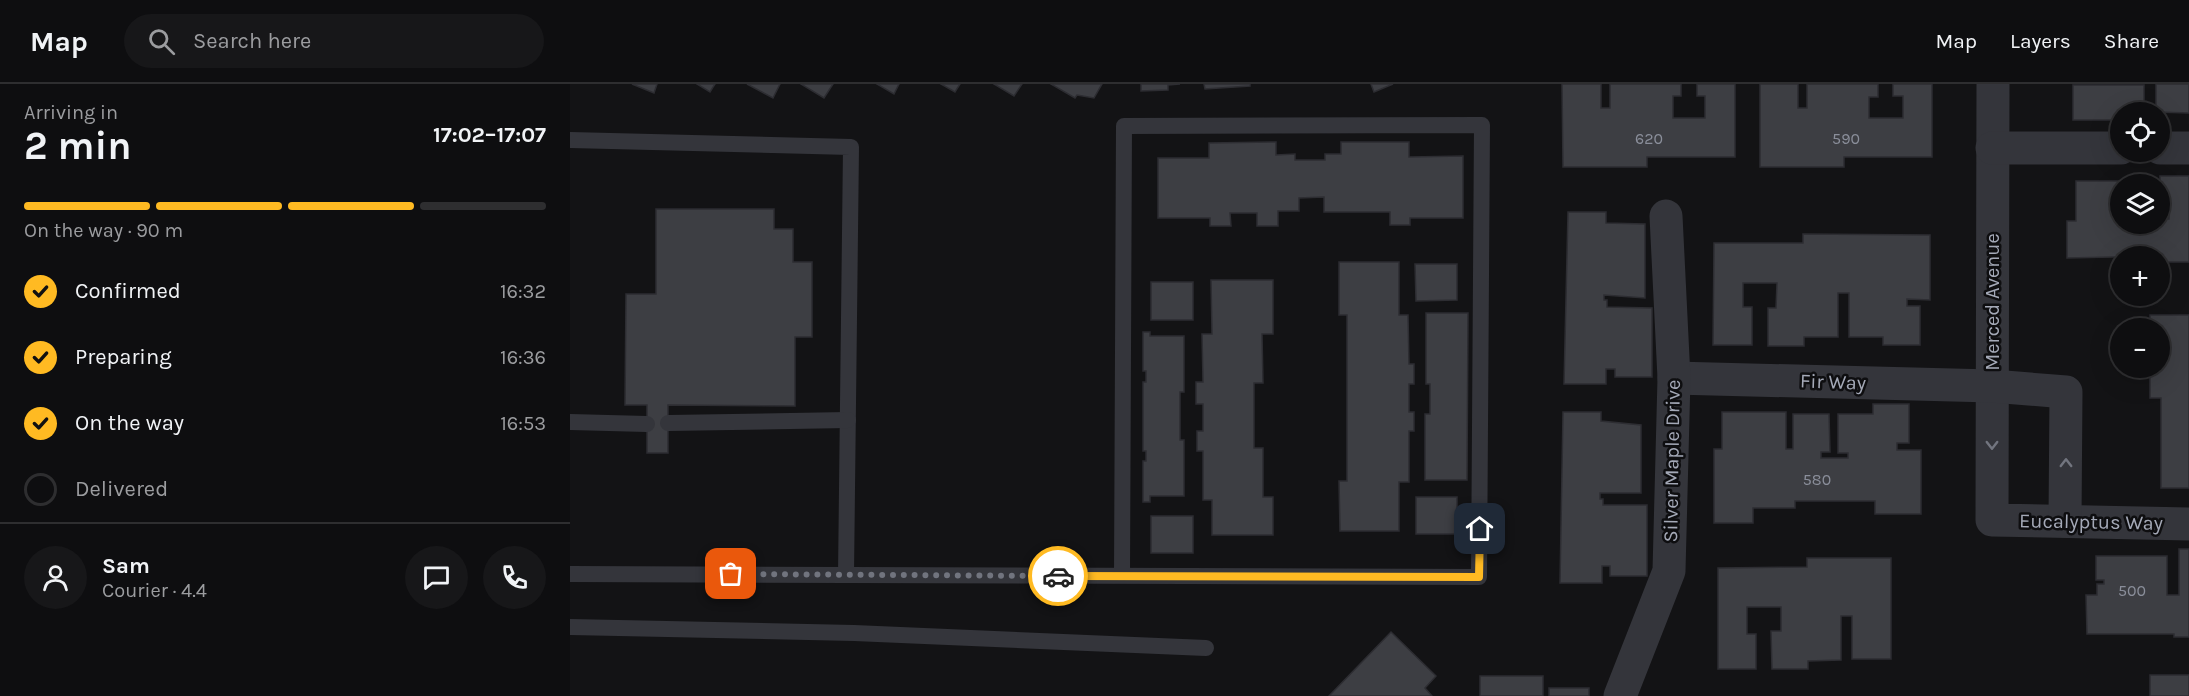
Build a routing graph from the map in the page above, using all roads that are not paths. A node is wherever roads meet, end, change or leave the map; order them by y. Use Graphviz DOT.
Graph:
graph roads {
  1 [pos="1993,84"];
  2 [pos="570,140"];
  3 [pos="1992,148"];
  4 [pos="2110,148"];
  5 [pos="2170,148"];
  6 [pos="2189,148"];
  7 [pos="1666,216"];
  8 [pos="1674,378"];
  9 [pos="1992,386"];
  10 [pos="848,420"];
  11 [pos="570,423"];
  12 [pos="668,423"];
  13 [pos="647,424"];
  14 [pos="1992,520"];
  15 [pos="2065,521"];
  16 [pos="2189,524"];
  17 [pos="570,574"];
  18 [pos="846,575"];
  19 [pos="1122,576"];
  20 [pos="570,627"];
  21 [pos="1206,648"];
  22 [pos="1620,696"];
  1 -- 3 [label="street, Merced Avenue"];
  2 -- 10 [label="lane"];
  3 -- 4 [label="street"];
  3 -- 9 [label="street, Merced Avenue"];
  5 -- 6 [label="street"];
  7 -- 8 [label="street, Silver Maple Drive"];
  8 -- 9 [label="street, Fir Way"];
  8 -- 22 [label="street, Silver Maple Drive"];
  9 -- 14 [label="street, Merced Avenue, one-way"];
  15 -- 9 [label="street, Fir Way, one-way"];
  10 -- 12 [label="lane"];
  10 -- 18 [label="lane"];
  11 -- 13 [label="lane"];
  14 -- 15 [label="street, Eucalyptus Way"];
  15 -- 16 [label="street, Eucalyptus Way"];
  17 -- 18 [label="lane"];
  18 -- 19 [label="lane"];
  19 -- 19 [label="lane"];
  20 -- 21 [label="lane"];
}
